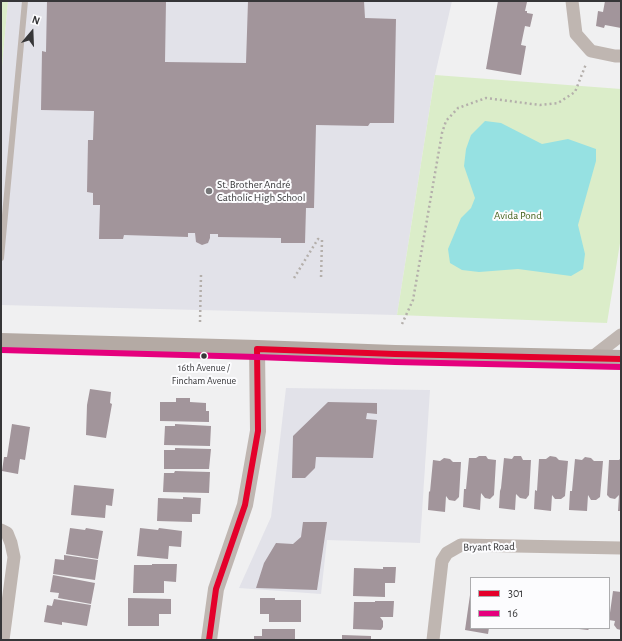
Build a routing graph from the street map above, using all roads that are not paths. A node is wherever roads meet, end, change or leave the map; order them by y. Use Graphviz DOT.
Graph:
graph roads {
  1 [pos="25,1"];
  2 [pos="572,1"];
  3 [pos="621,56"];
  4 [pos="1,258"];
  5 [pos="621,335"];
  6 [pos="1,342"];
  7 [pos="257,349"];
  8 [pos="590,359"];
  9 [pos="621,359"];
  10 [pos="1,530"];
  11 [pos="621,548"];
  12 [pos="2,640"];
  13 [pos="209,640"];
  14 [pos="433,640"];
  1 -- 4 [label="lane"];
  2 -- 3 [label="street"];
  5 -- 8 [label="street"];
  6 -- 7 [label="main road"];
  7 -- 8 [label="main road"];
  7 -- 13 [label="street"];
  8 -- 9 [label="main road"];
  10 -- 12 [label="street"];
  11 -- 14 [label="street, Bryant Road"];
}
